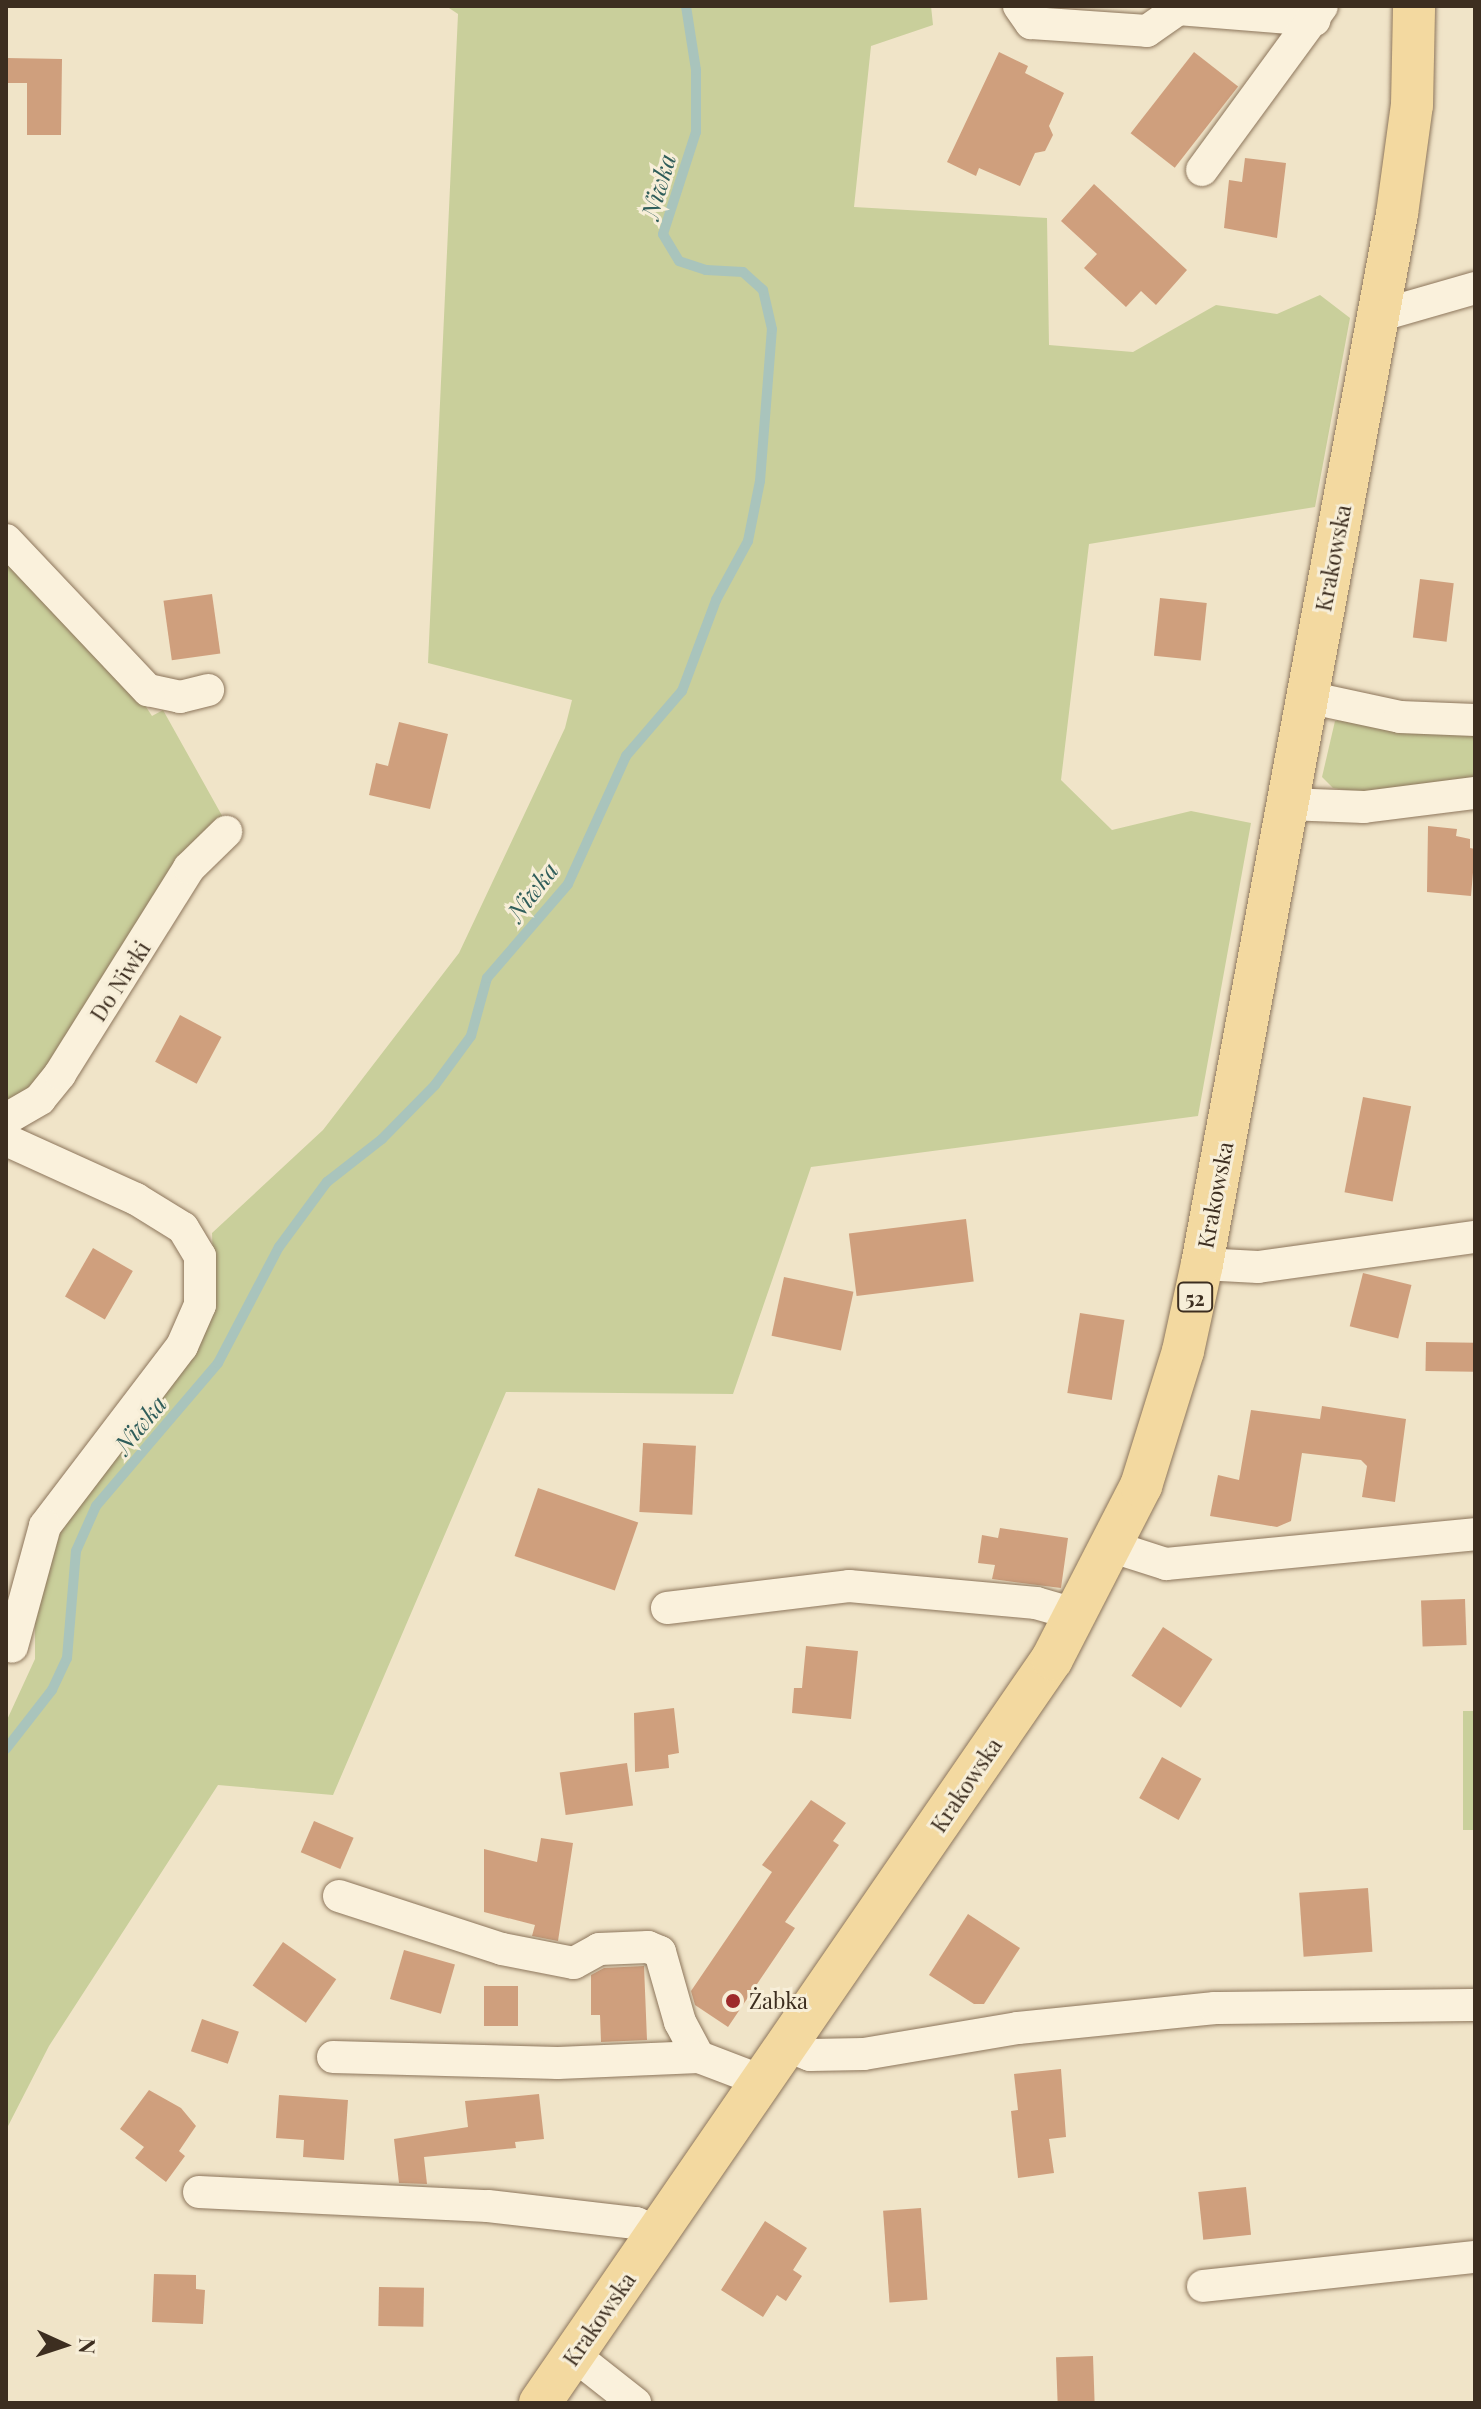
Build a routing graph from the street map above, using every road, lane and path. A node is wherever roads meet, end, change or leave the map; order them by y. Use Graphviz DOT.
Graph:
graph roads {
  1 [pos="1019,6"];
  2 [pos="1414,6"];
  3 [pos="1177,7"];
  4 [pos="1319,13"];
  5 [pos="1202,170"];
  6 [pos="1475,288"];
  7 [pos="1378,316"];
  8 [pos="6,540"];
  9 [pos="208,690"];
  10 [pos="1307,697"];
  11 [pos="1475,720"];
  12 [pos="1475,793"];
  13 [pos="1287,804"];
  14 [pos="226,832"];
  15 [pos="6,1119"];
  16 [pos="6,1140"];
  17 [pos="1475,1237"];
  18 [pos="1202,1264"];
  19 [pos="1475,1534"];
  20 [pos="1113,1547"];
  21 [pos="667,1608"];
  22 [pos="1078,1615"];
  23 [pos="12,1647"];
  24 [pos="339,1896"];
  25 [pos="1475,2005"];
  26 [pos="787,2046"];
  27 [pos="333,2057"];
  28 [pos="699,2057"];
  29 [pos="762,2081"];
  30 [pos="199,2192"];
  31 [pos="659,2233"];
  32 [pos="1475,2257"];
  33 [pos="1203,2286"];
  34 [pos="574,2355"];
  35 [pos="540,2403"];
  36 [pos="635,2403"];
  1 -- 3 [label="street"];
  2 -- 7 [label="main road, Krakowska / 52"];
  3 -- 4 [label="street"];
  4 -- 5 [label="street"];
  6 -- 7 [label="street"];
  7 -- 10 [label="main road, Krakowska / 52"];
  8 -- 9 [label="street"];
  10 -- 11 [label="street"];
  10 -- 13 [label="main road, Krakowska / 52"];
  12 -- 13 [label="street"];
  13 -- 18 [label="main road, Krakowska / 52"];
  14 -- 15 [label="street, Do Niwki"];
  16 -- 23 [label="street"];
  17 -- 18 [label="street"];
  18 -- 20 [label="main road, Krakowska / 52"];
  19 -- 20 [label="street"];
  20 -- 22 [label="main road, Krakowska / 52"];
  21 -- 22 [label="street"];
  22 -- 26 [label="main road, Krakowska / 52"];
  24 -- 28 [label="street"];
  25 -- 26 [label="street"];
  26 -- 29 [label="main road, Krakowska / 52"];
  27 -- 28 [label="street"];
  28 -- 29 [label="street"];
  29 -- 31 [label="main road, Krakowska / 52"];
  30 -- 31 [label="street"];
  31 -- 34 [label="main road, Krakowska / 52"];
  32 -- 33 [label="street"];
  34 -- 35 [label="main road, Krakowska / 52"];
  34 -- 36 [label="street"];
}
